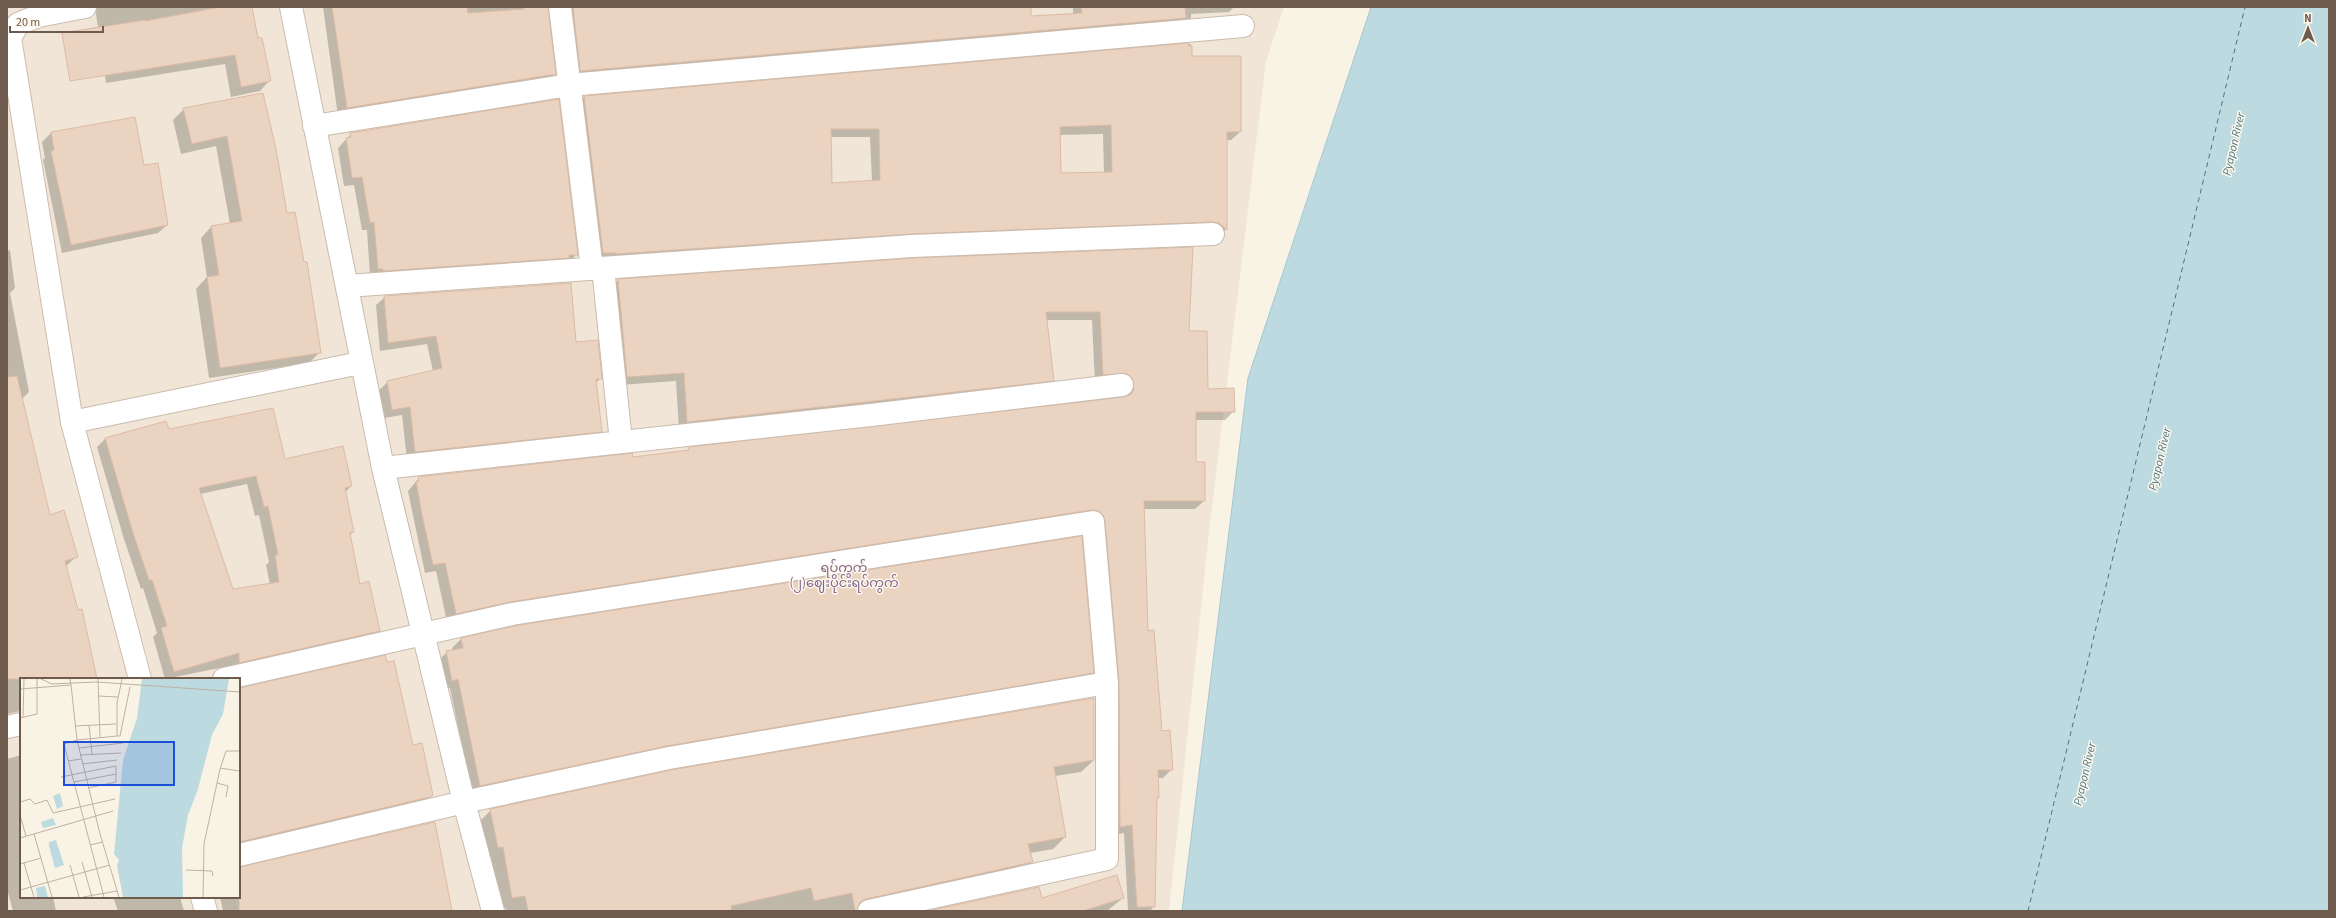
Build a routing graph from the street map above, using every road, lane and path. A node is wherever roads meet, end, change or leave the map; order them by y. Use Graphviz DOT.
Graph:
graph roads {
  1 [pos="85,7"];
  2 [pos="291,7"];
  3 [pos="560,7"];
  4 [pos="1243,26"];
  5 [pos="569,85"];
  6 [pos="314,126"];
  7 [pos="1213,234"];
  8 [pos="598,269"];
  9 [pos="346,286"];
  10 [pos="360,363"];
  11 [pos="1122,385"];
  12 [pos="72,422"];
  13 [pos="621,442"];
  14 [pos="383,468"];
  15 [pos="422,634"];
  16 [pos="140,678"];
  17 [pos="228,678"];
  18 [pos="1107,683"];
  19 [pos="20,724"];
  20 [pos="7,727"];
  21 [pos="464,802"];
  22 [pos="240,855"];
  23 [pos="202,898"];
  24 [pos="206,911"];
  25 [pos="493,911"];
  26 [pos="869,911"];
  1 -- 12 [label="street"];
  2 -- 6 [label="street"];
  3 -- 5 [label="street"];
  4 -- 5 [label="street"];
  5 -- 6 [label="street"];
  5 -- 8 [label="street"];
  6 -- 9 [label="street"];
  7 -- 8 [label="street"];
  8 -- 9 [label="street"];
  8 -- 13 [label="street"];
  9 -- 10 [label="street"];
  10 -- 12 [label="street"];
  10 -- 14 [label="street"];
  11 -- 13 [label="street"];
  12 -- 16 [label="street"];
  13 -- 14 [label="street"];
  14 -- 15 [label="street"];
  15 -- 17 [label="street"];
  15 -- 18 [label="street"];
  15 -- 21 [label="street"];
  18 -- 21 [label="street"];
  18 -- 26 [label="street"];
  19 -- 20 [label="street"];
  21 -- 22 [label="street"];
  21 -- 25 [label="street"];
  23 -- 24 [label="street"];
}
